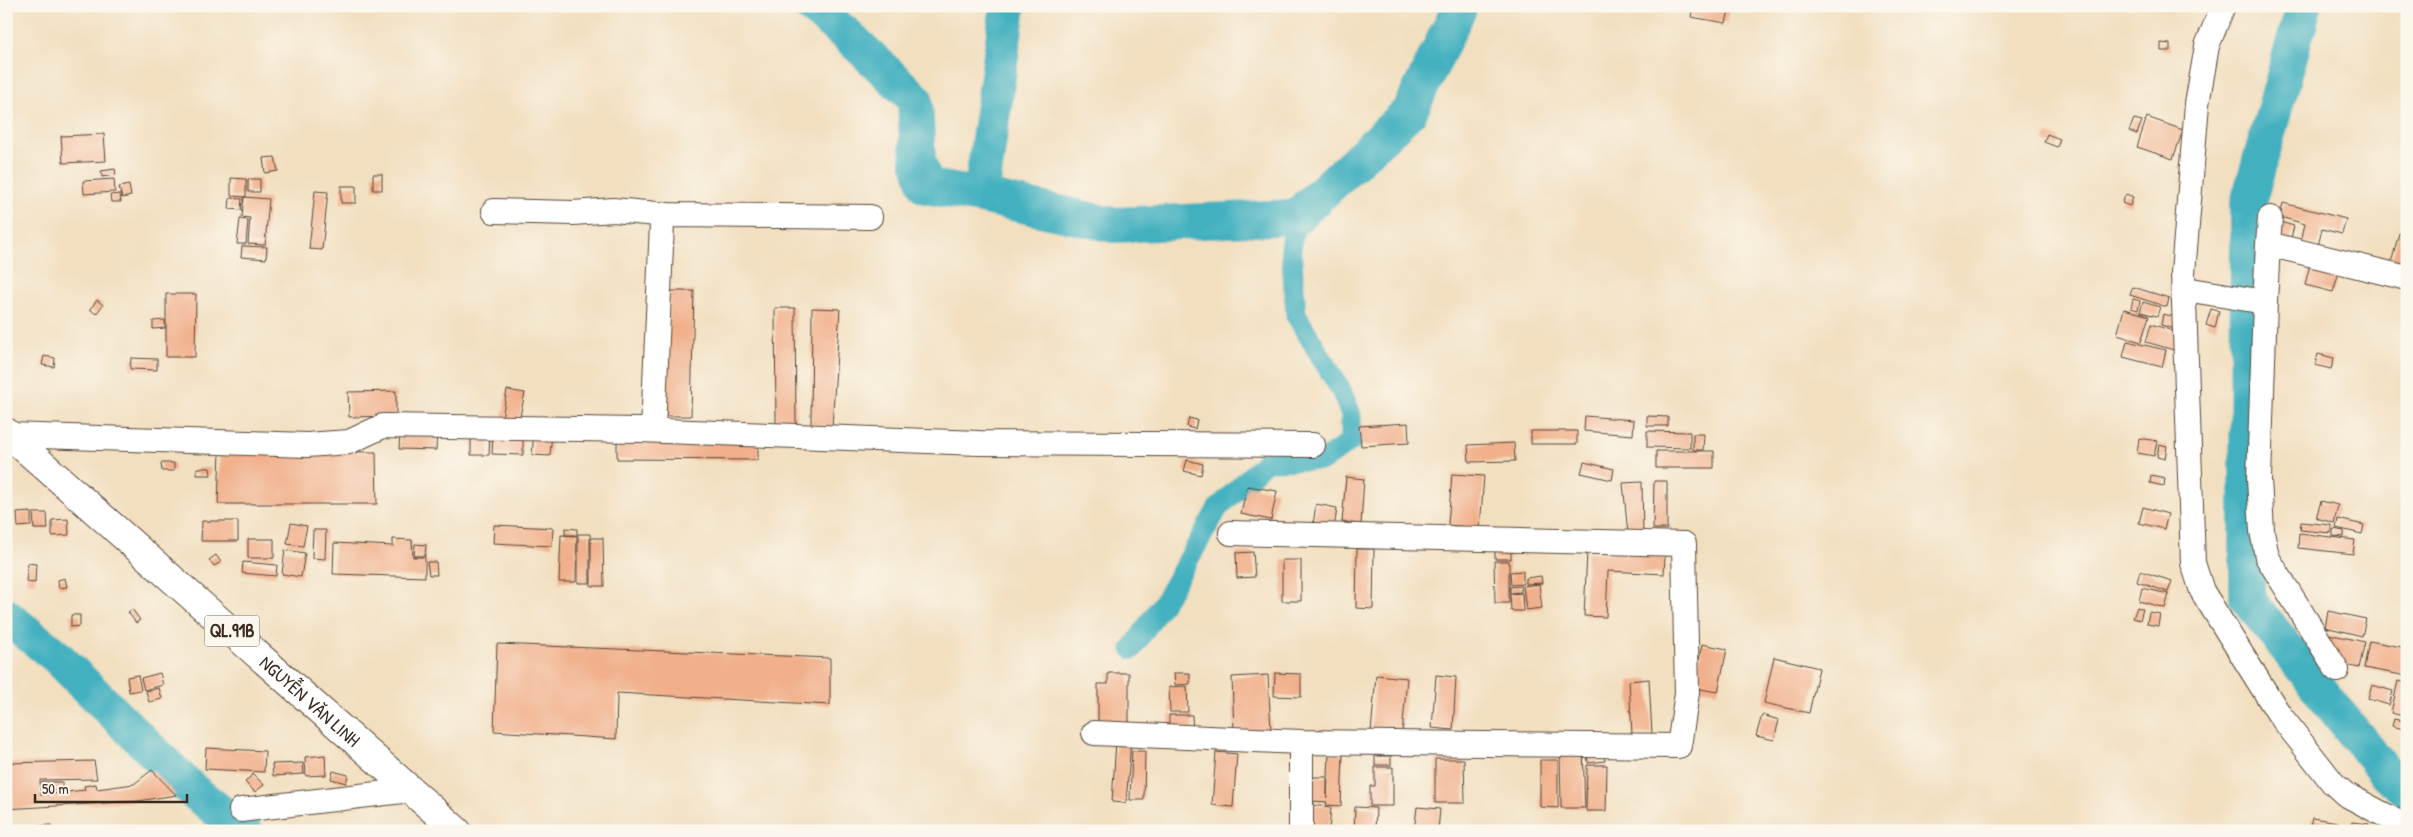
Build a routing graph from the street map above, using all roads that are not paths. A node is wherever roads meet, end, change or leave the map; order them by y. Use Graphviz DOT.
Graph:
graph roads {
  1 [pos="2223,6"];
  2 [pos="494,211"];
  3 [pos="668,215"];
  4 [pos="870,218"];
  5 [pos="2270,218"];
  6 [pos="2268,244"];
  7 [pos="2407,278"];
  8 [pos="2192,291"];
  9 [pos="2259,301"];
  10 [pos="653,430"];
  11 [pos="8,434"];
  12 [pos="1313,446"];
  13 [pos="1231,534"];
  14 [pos="2337,670"];
  15 [pos="1094,733"];
  16 [pos="1301,742"];
  17 [pos="411,790"];
  18 [pos="240,810"];
  19 [pos="2407,827"];
  20 [pos="458,831"];
  21 [pos="1301,831"];
  1 -- 8 [label="street"];
  2 -- 3 [label="street"];
  3 -- 4 [label="street"];
  3 -- 10 [label="street"];
  5 -- 6 [label="street"];
  6 -- 7 [label="street"];
  6 -- 9 [label="street"];
  8 -- 9 [label="street"];
  8 -- 19 [label="street"];
  9 -- 14 [label="street"];
  10 -- 11 [label="street"];
  10 -- 12 [label="street"];
  11 -- 17 [label="highway, NGUYỄN VĂN LINH / QL.91B"];
  13 -- 16 [label="street"];
  15 -- 16 [label="street"];
  16 -- 21 [label="street"];
  17 -- 18 [label="street"];
  17 -- 20 [label="highway, NGUYỄN VĂN LINH / QL.91B"];
}
